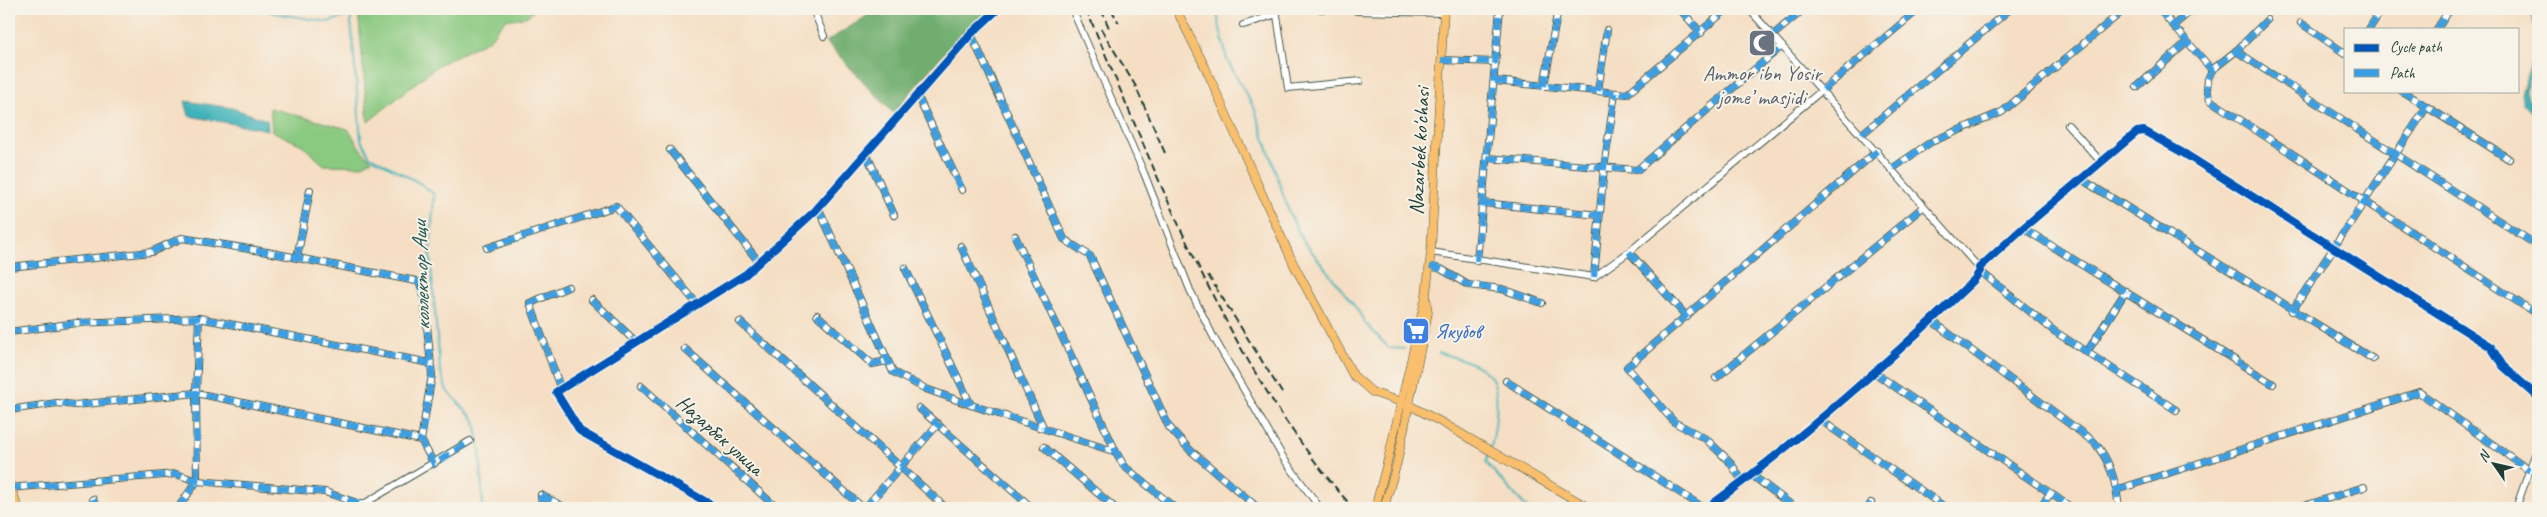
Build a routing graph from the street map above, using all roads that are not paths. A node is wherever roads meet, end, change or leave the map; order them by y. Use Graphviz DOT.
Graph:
graph roads {
  1 [pos="813,9"];
  2 [pos="998,9"];
  3 [pos="1072,9"];
  4 [pos="1176,9"];
  5 [pos="1354,9"];
  6 [pos="1500,9"];
  7 [pos="1558,9"];
  8 [pos="1680,9"];
  9 [pos="1727,9"];
  10 [pos="1749,9"];
  11 [pos="1804,9"];
  12 [pos="1918,9"];
  13 [pos="2126,9"];
  14 [pos="2159,9"];
  15 [pos="2193,9"];
  16 [pos="2382,9"];
  17 [pos="2450,9"];
  18 [pos="2008,10"];
  19 [pos="1276,11"];
  20 [pos="1444,11"];
  21 [pos="2267,20"];
  22 [pos="2301,23"];
  23 [pos="1243,25"];
  24 [pos="2174,25"];
  25 [pos="2371,28"];
  26 [pos="2438,28"];
  27 [pos="1607,30"];
  28 [pos="1701,33"];
  29 [pos="970,34"];
  30 [pos="1773,35"];
  31 [pos="824,36"];
  32 [pos="2187,42"];
  33 [pos="1782,46"];
  34 [pos="2236,51"];
  35 [pos="2344,53"];
  36 [pos="1441,60"];
  37 [pos="1496,62"];
  38 [pos="2212,70"];
  39 [pos="1495,80"];
  40 [pos="1360,81"];
  41 [pos="1544,86"];
  42 [pos="2138,86"];
  43 [pos="1824,90"];
  44 [pos="1598,91"];
  45 [pos="2403,92"];
  46 [pos="1615,93"];
  47 [pos="917,95"];
  48 [pos="2426,108"];
  49 [pos="2068,126"];
  50 [pos="1862,134"];
  51 [pos="670,150"];
  52 [pos="1877,151"];
  53 [pos="866,152"];
  54 [pos="2396,155"];
  55 [pos="1488,158"];
  56 [pos="2509,159"];
  57 [pos="2102,163"];
  58 [pos="1604,168"];
  59 [pos="1893,168"];
  60 [pos="2081,179"];
  61 [pos="310,190"];
  62 [pos="962,190"];
  63 [pos="2365,201"];
  64 [pos="1483,203"];
  65 [pos="1923,207"];
  66 [pos="818,208"];
  67 [pos="894,215"];
  68 [pos="1599,215"];
  69 [pos="2023,228"];
  70 [pos="1015,236"];
  71 [pos="961,246"];
  72 [pos="2538,246"];
  73 [pos="487,248"];
  74 [pos="2332,248"];
  75 [pos="1431,252"];
  76 [pos="1629,252"];
  77 [pos="297,258"];
  78 [pos="1477,261"];
  79 [pos="759,262"];
  80 [pos="1430,266"];
  81 [pos="9,267"];
  82 [pos="905,268"];
  83 [pos="1980,270"];
  84 [pos="1594,278"];
  85 [pos="568,287"];
  86 [pos="2126,291"];
  87 [pos="592,300"];
  88 [pos="697,304"];
  89 [pos="1542,304"];
  90 [pos="2292,311"];
  91 [pos="817,315"];
  92 [pos="2538,315"];
  93 [pos="1686,317"];
  94 [pos="199,318"];
  95 [pos="1932,320"];
  96 [pos="740,322"];
  97 [pos="9,332"];
  98 [pos="636,342"];
  99 [pos="685,349"];
  100 [pos="2087,352"];
  101 [pos="2373,359"];
  102 [pos="887,361"];
  103 [pos="430,363"];
  104 [pos="1875,373"];
  105 [pos="1716,378"];
  106 [pos="1506,381"];
  107 [pos="2273,384"];
  108 [pos="640,386"];
  109 [pos="561,390"];
  110 [pos="196,393"];
  111 [pos="2538,397"];
  112 [pos="1406,405"];
  113 [pos="971,406"];
  114 [pos="919,408"];
  115 [pos="9,410"];
  116 [pos="2176,410"];
  117 [pos="1819,419"];
  118 [pos="938,424"];
  119 [pos="1043,427"];
  120 [pos="421,440"];
  121 [pos="470,441"];
  122 [pos="2538,446"];
  123 [pos="1044,447"];
  124 [pos="1116,452"];
  125 [pos="434,464"];
  126 [pos="901,467"];
  127 [pos="2530,471"];
  128 [pos="1752,475"];
  129 [pos="197,481"];
  130 [pos="1743,482"];
  131 [pos="9,486"];
  132 [pos="2364,487"];
  133 [pos="2116,490"];
  134 [pos="2050,494"];
  135 [pos="93,499"];
  136 [pos="360,507"];
  137 [pos="18,508"];
  138 [pos="96,508"];
  139 [pos="178,508"];
  140 [pos="542,508"];
  141 [pos="566,508"];
  142 [pos="717,508"];
  143 [pos="777,508"];
  144 [pos="864,508"];
  145 [pos="946,508"];
  146 [pos="1032,508"];
  147 [pos="1115,508"];
  148 [pos="1175,508"];
  149 [pos="1258,508"];
  150 [pos="1320,508"];
  151 [pos="1375,508"];
  152 [pos="1384,508"];
  153 [pos="1589,508"];
  154 [pos="1705,508"];
  155 [pos="1795,508"];
  156 [pos="1946,508"];
  157 [pos="2039,508"];
  158 [pos="2072,508"];
  159 [pos="2119,508"];
  160 [pos="2298,508"];
  161 [pos="2516,508"];
  1 -- 31 [label="street"];
  2 -- 29 [label="street"];
  3 -- 150 [label="street"];
  4 -- 112 [label="main road"];
  5 -- 20 [label="street"];
  6 -- 37 [label="street"];
  7 -- 41 [label="street"];
  8 -- 28 [label="street"];
  9 -- 28 [label="street"];
  10 -- 30 [label="street"];
  11 -- 30 [label="street"];
  12 -- 43 [label="street"];
  13 -- 59 [label="street"];
  14 -- 24 [label="street"];
  15 -- 24 [label="street"];
  16 -- 25 [label="street"];
  17 -- 26 [label="street"];
  18 -- 50 [label="street"];
  19 -- 23 [label="street"];
  19 -- 40 [label="street"];
  20 -- 36 [label="main road, Nazarbek ko'chasi"];
  21 -- 34 [label="street"];
  22 -- 35 [label="street"];
  24 -- 32 [label="street"];
  27 -- 44 [label="street"];
  28 -- 46 [label="street"];
  29 -- 47 [label="street"];
  29 -- 149 [label="street"];
  30 -- 33 [label="street"];
  32 -- 38 [label="street"];
  32 -- 42 [label="street"];
  33 -- 43 [label="street"];
  33 -- 58 [label="street"];
  34 -- 38 [label="street"];
  34 -- 54 [label="street"];
  36 -- 37 [label="street"];
  36 -- 75 [label="main road, Nazarbek ko'chasi"];
  37 -- 39 [label="street"];
  38 -- 63 [label="street"];
  39 -- 41 [label="street"];
  39 -- 55 [label="street"];
  41 -- 44 [label="street"];
  43 -- 50 [label="street"];
  43 -- 76 [label="street"];
  44 -- 46 [label="street"];
  45 -- 48 [label="street"];
  46 -- 58 [label="street"];
  47 -- 53 [label="street"];
  47 -- 62 [label="street"];
  48 -- 54 [label="street"];
  48 -- 56 [label="street"];
  49 -- 57 [label="street"];
  50 -- 52 [label="street"];
  51 -- 79 [label="street"];
  52 -- 59 [label="street"];
  52 -- 93 [label="street"];
  53 -- 66 [label="street"];
  53 -- 67 [label="street"];
  54 -- 63 [label="street"];
  54 -- 72 [label="street"];
  55 -- 58 [label="street"];
  55 -- 64 [label="street"];
  57 -- 60 [label="street"];
  57 -- 74 [label="street"];
  58 -- 68 [label="street"];
  59 -- 65 [label="street"];
  60 -- 69 [label="street"];
  60 -- 90 [label="street"];
  61 -- 77 [label="street"];
  63 -- 74 [label="street"];
  63 -- 92 [label="street"];
  64 -- 68 [label="street"];
  64 -- 78 [label="street"];
  65 -- 83 [label="street"];
  65 -- 105 [label="street"];
  66 -- 79 [label="street"];
  66 -- 102 [label="street"];
  68 -- 84 [label="street"];
  69 -- 83 [label="street"];
  69 -- 86 [label="street"];
  70 -- 124 [label="street"];
  71 -- 119 [label="street"];
  73 -- 88 [label="street"];
  74 -- 90 [label="street"];
  74 -- 111 [label="street"];
  75 -- 78 [label="street"];
  75 -- 80 [label="main road, Nazarbek ko'chasi"];
  76 -- 84 [label="street"];
  76 -- 93 [label="street"];
  77 -- 81 [label="street"];
  77 -- 103 [label="street"];
  78 -- 84 [label="street"];
  79 -- 88 [label="street"];
  80 -- 89 [label="street"];
  80 -- 112 [label="main road, Nazarbek ko'chasi"];
  82 -- 113 [label="street"];
  83 -- 95 [label="street"];
  83 -- 100 [label="street"];
  85 -- 109 [label="street"];
  86 -- 100 [label="street"];
  86 -- 107 [label="street"];
  87 -- 98 [label="street"];
  88 -- 98 [label="street"];
  90 -- 101 [label="street"];
  91 -- 102 [label="street"];
  93 -- 130 [label="street"];
  94 -- 97 [label="street"];
  94 -- 103 [label="street"];
  94 -- 110 [label="street"];
  95 -- 104 [label="street"];
  95 -- 133 [label="street"];
  96 -- 126 [label="street"];
  98 -- 109 [label="street"];
  99 -- 144 [label="street"];
  100 -- 116 [label="street"];
  102 -- 113 [label="street"];
  103 -- 120 [label="street"];
  104 -- 117 [label="street"];
  104 -- 134 [label="street"];
  106 -- 154 [label="street"];
  108 -- 143 [label="street, Назарбек улица"];
  109 -- 142 [label="street"];
  110 -- 115 [label="street"];
  110 -- 120 [label="street"];
  110 -- 129 [label="street"];
  112 -- 151 [label="main road, Nazarbek ko'chasi"];
  112 -- 152 [label="main road, Nazarbek ko'chasi"];
  112 -- 153 [label="main road"];
  113 -- 119 [label="street"];
  114 -- 118 [label="street"];
  117 -- 128 [label="street"];
  117 -- 156 [label="street"];
  118 -- 126 [label="street"];
  118 -- 146 [label="street"];
  119 -- 124 [label="street"];
  120 -- 125 [label="street"];
  121 -- 125 [label="street"];
  122 -- 127 [label="street"];
  123 -- 147 [label="street"];
  124 -- 148 [label="street"];
  125 -- 136 [label="street"];
  126 -- 144 [label="street"];
  126 -- 145 [label="street"];
  127 -- 133 [label="street"];
  127 -- 161 [label="street"];
  128 -- 130 [label="street"];
  128 -- 155 [label="street"];
  129 -- 131 [label="street"];
  129 -- 136 [label="street"];
  129 -- 139 [label="street"];
  130 -- 154 [label="street"];
  131 -- 137 [label="main road"];
  132 -- 160 [label="street"];
  133 -- 159 [label="street"];
  134 -- 157 [label="street"];
  134 -- 158 [label="street"];
  135 -- 138 [label="street"];
  140 -- 141 [label="street"];
}
